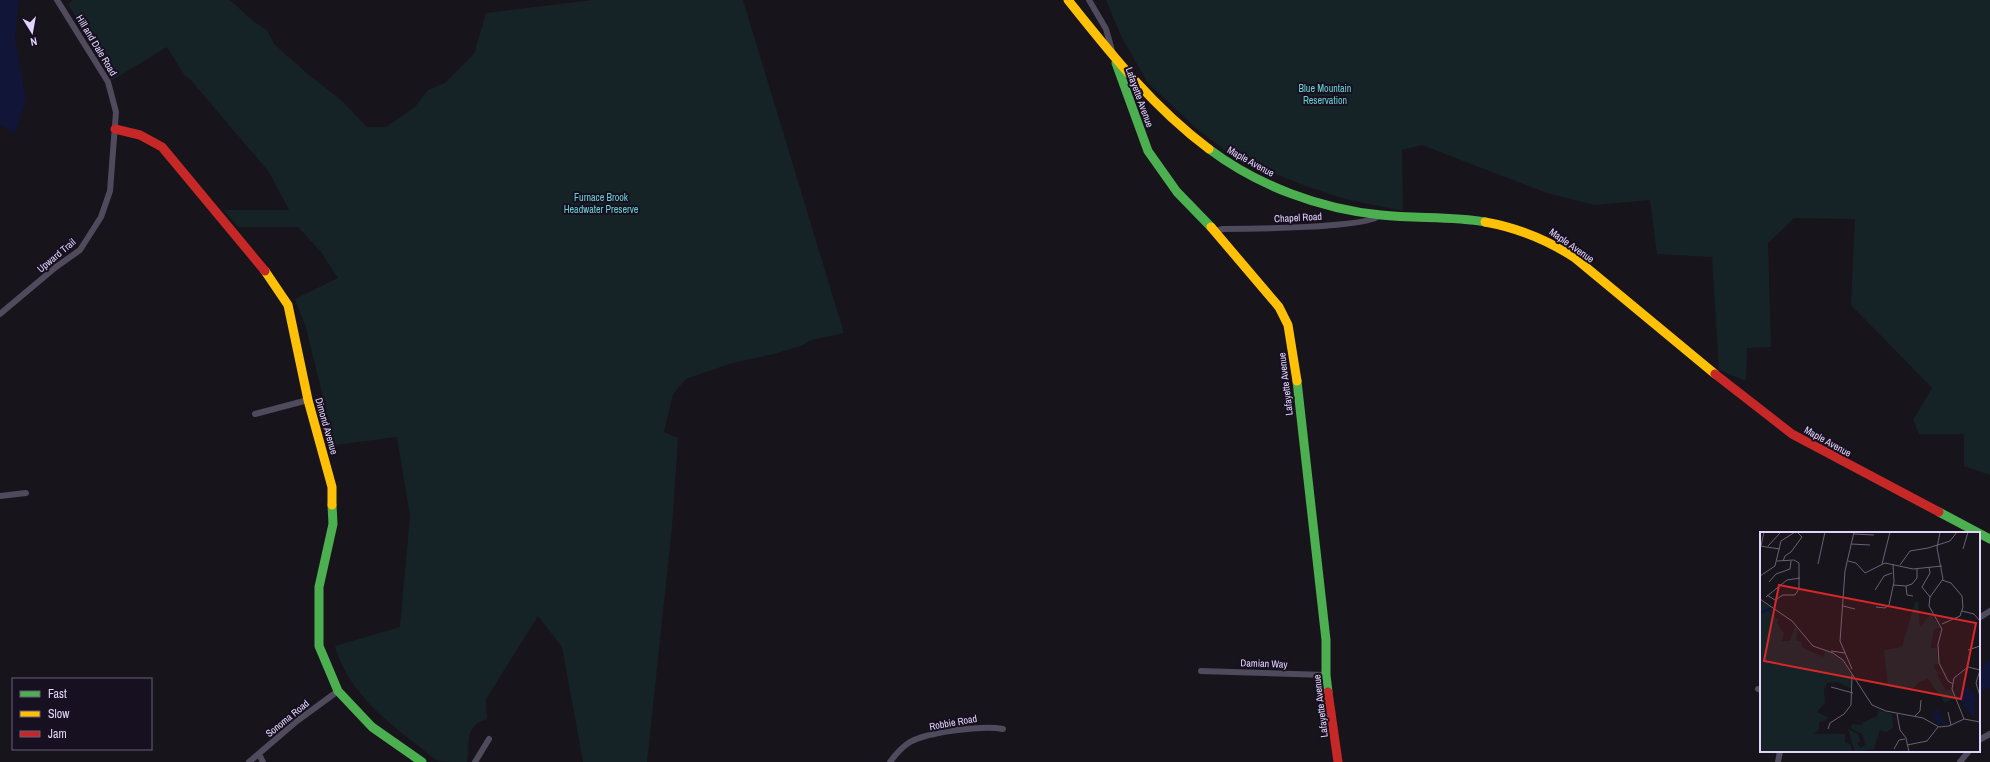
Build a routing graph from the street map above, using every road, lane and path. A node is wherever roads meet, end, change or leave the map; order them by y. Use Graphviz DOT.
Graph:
graph roads {
  1 [pos="57,0"];
  2 [pos="1068,0"];
  3 [pos="1089,0"];
  4 [pos="1114,58"];
  5 [pos="115,128"];
  6 [pos="1380,215"];
  7 [pos="1215,231"];
  8 [pos="0,314"];
  9 [pos="308,400"];
  10 [pos="255,414"];
  11 [pos="26,494"];
  12 [pos="0,496"];
  13 [pos="1979,532"];
  14 [pos="1980,533"];
  15 [pos="1990,538"];
  16 [pos="1990,611"];
  17 [pos="1980,617"];
  18 [pos="1201,671"];
  19 [pos="1326,675"];
  20 [pos="338,691"];
  21 [pos="1003,729"];
  22 [pos="1990,734"];
  23 [pos="489,738"];
  24 [pos="1980,739"];
  25 [pos="1780,752"];
  26 [pos="1968,752"];
  27 [pos="259,754"];
  28 [pos="249,762"];
  29 [pos="263,762"];
  30 [pos="422,762"];
  31 [pos="475,762"];
  32 [pos="890,762"];
  33 [pos="1338,762"];
  34 [pos="1778,762"];
  35 [pos="1960,762"];
  1 -- 5 [label="street, Hill and Dale Road"];
  2 -- 4 [label="street, Maple Avenue"];
  3 -- 4 [label="street"];
  4 -- 6 [label="street, Maple Avenue"];
  4 -- 7 [label="street, Lafayette Avenue"];
  5 -- 8 [label="street, Upward Trail"];
  5 -- 9 [label="street, Dimond Avenue"];
  6 -- 7 [label="street, Chapel Road"];
  6 -- 13 [label="street, Maple Avenue"];
  7 -- 19 [label="street, Lafayette Avenue"];
  9 -- 10 [label="street"];
  9 -- 20 [label="street, Dimond Avenue"];
  11 -- 12 [label="street"];
  14 -- 15 [label="street, Maple Avenue"];
  16 -- 17 [label="street"];
  18 -- 19 [label="street, Damian Way"];
  19 -- 33 [label="street, Lafayette Avenue"];
  20 -- 27 [label="street, Sonoma Road"];
  20 -- 30 [label="street, Dimond Avenue"];
  21 -- 32 [label="street, Robbie Road"];
  22 -- 24 [label="street"];
  23 -- 31 [label="street"];
  25 -- 34 [label="street"];
  26 -- 35 [label="street"];
  27 -- 28 [label="street, Sonoma Road"];
  27 -- 29 [label="street"];
}
